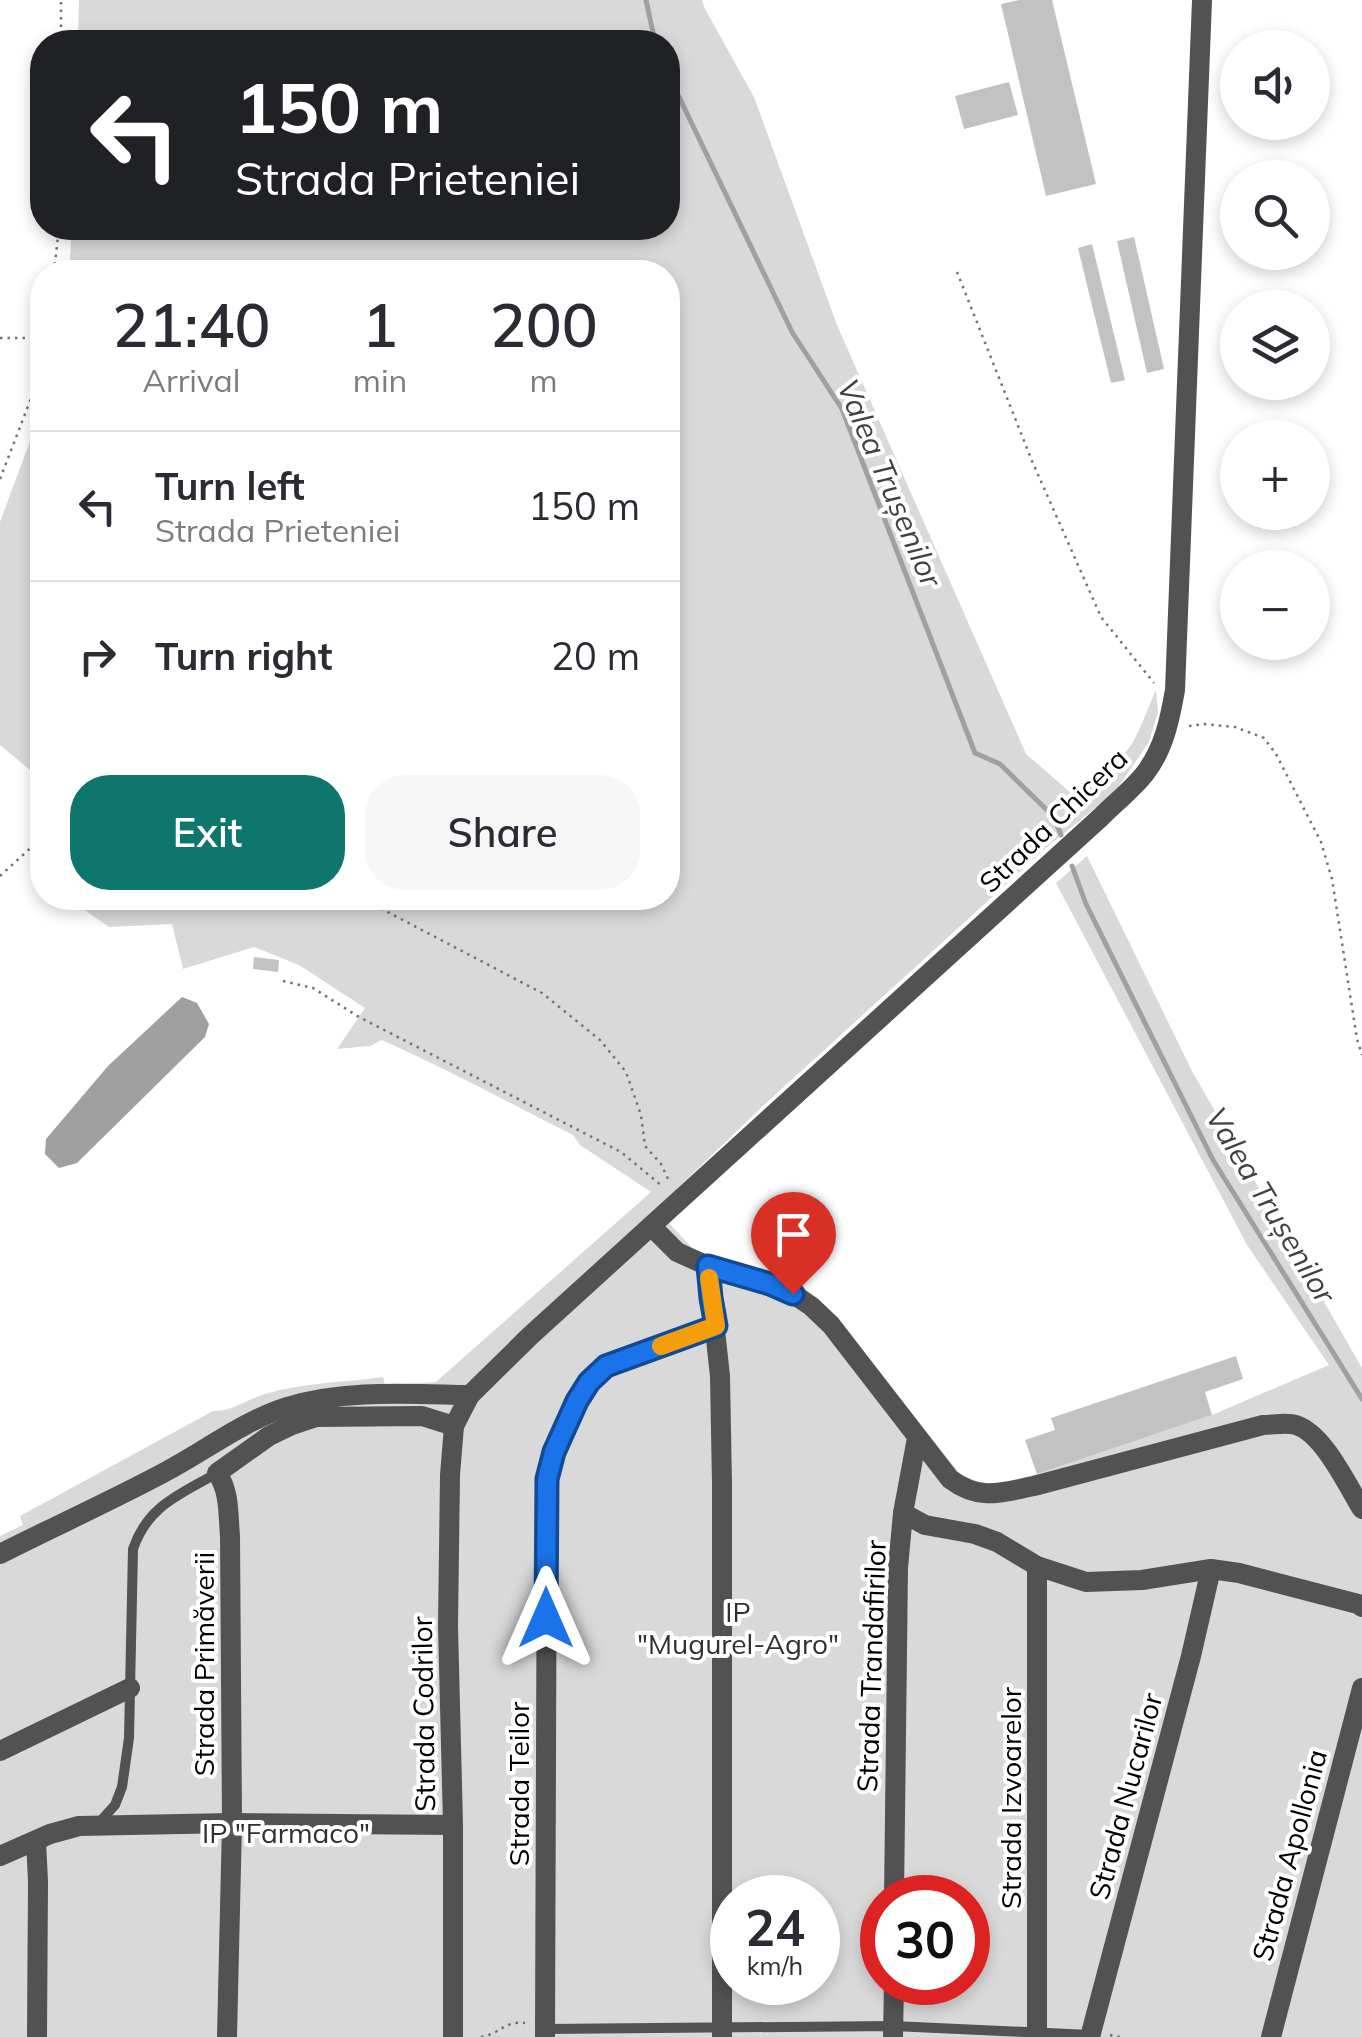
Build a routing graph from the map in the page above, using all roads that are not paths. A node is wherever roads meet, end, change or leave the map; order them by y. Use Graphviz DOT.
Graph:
graph roads {
  1 [pos="1202,0"];
  2 [pos="651,1226"];
  3 [pos="708,1266"];
  4 [pos="716,1326"];
  5 [pos="470,1395"];
  6 [pos="454,1426"];
  7 [pos="917,1438"];
  8 [pos="218,1474"];
  9 [pos="1362,1509"];
  10 [pos="903,1513"];
  11 [pos="0,1554"];
  12 [pos="1038,1566"];
  13 [pos="1211,1568"];
  14 [pos="1362,1607"];
  15 [pos="130,1688"];
  16 [pos="1362,1688"];
  17 [pos="0,1751"];
  18 [pos="232,1823"];
  19 [pos="452,1825"];
  20 [pos="96,1826"];
  21 [pos="36,1841"];
  22 [pos="0,1856"];
  23 [pos="894,1875"];
  24 [pos="894,2005"];
  25 [pos="893,2031"];
  26 [pos="1038,2031"];
  27 [pos="722,2032"];
  28 [pos="545,2033"];
  29 [pos="1090,2036"];
  30 [pos="37,2037"];
  31 [pos="228,2037"];
  32 [pos="453,2037"];
  33 [pos="1271,2037"];
  1 -- 2 [label="street, Strada Chicera"];
  2 -- 3 [label="street"];
  2 -- 5 [label="street, Strada Chicera"];
  3 -- 4 [label="street"];
  3 -- 7 [label="street"];
  4 -- 27 [label="street"];
  4 -- 28 [label="street, Strada Teilor"];
  5 -- 6 [label="street, Strada Codrilor"];
  5 -- 11 [label="street"];
  6 -- 8 [label="street"];
  6 -- 19 [label="street, Strada Codrilor"];
  7 -- 9 [label="street"];
  7 -- 10 [label="street, Strada Trandafirilor"];
  8 -- 15 [label="lane"];
  8 -- 18 [label="street, Strada Primăverii"];
  10 -- 12 [label="street"];
  10 -- 23 [label="street, Strada Trandafirilor"];
  12 -- 13 [label="street"];
  12 -- 26 [label="street, Strada Izvoarelor"];
  13 -- 14 [label="street"];
  13 -- 29 [label="street, Strada Nucarilor"];
  15 -- 17 [label="street"];
  15 -- 20 [label="lane"];
  16 -- 33 [label="street, Strada Apollonia"];
  18 -- 19 [label="street"];
  18 -- 20 [label="street"];
  18 -- 31 [label="street, Strada Primăverii"];
  19 -- 32 [label="street, Strada Codrilor"];
  20 -- 21 [label="street"];
  21 -- 22 [label="street"];
  21 -- 30 [label="street"];
  24 -- 25 [label="street"];
  25 -- 26 [label="lane"];
  25 -- 27 [label="lane"];
  26 -- 29 [label="lane"];
  27 -- 28 [label="lane"];
}
